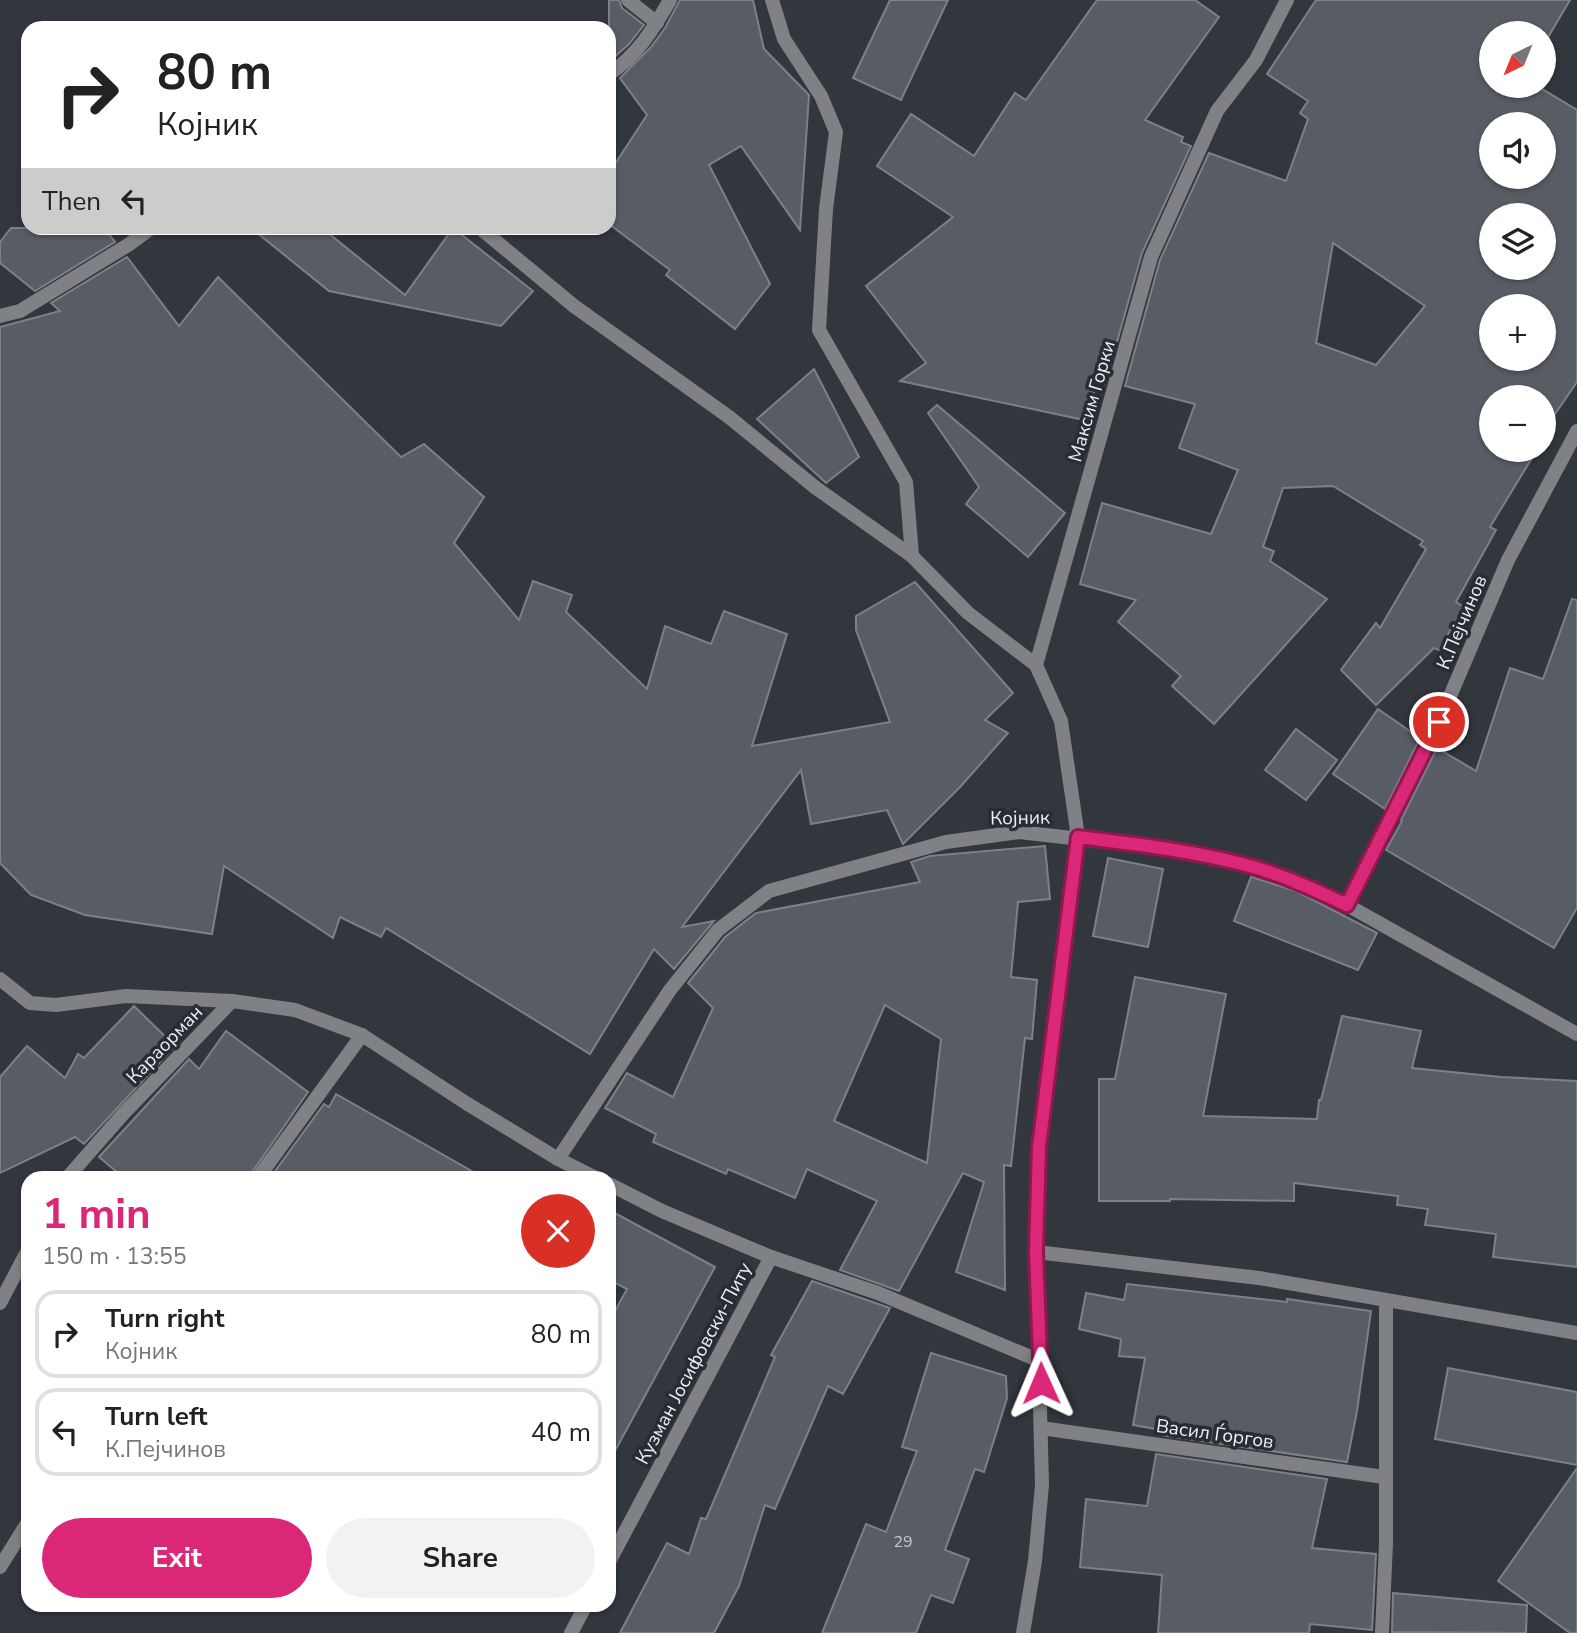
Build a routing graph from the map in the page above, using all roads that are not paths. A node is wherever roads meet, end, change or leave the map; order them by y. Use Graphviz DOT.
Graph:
graph roads {
  1 [pos="628,0"];
  2 [pos="670,0"];
  3 [pos="772,0"];
  4 [pos="1287,0"];
  5 [pos="657,23"];
  6 [pos="616,70"];
  7 [pos="142,235"];
  8 [pos="488,235"];
  9 [pos="0,316"];
  10 [pos="1577,431"];
  11 [pos="912,556"];
  12 [pos="1036,665"];
  13 [pos="1078,837"];
  14 [pos="1347,905"];
  15 [pos="0,979"];
  16 [pos="232,1002"];
  17 [pos="1577,1034"];
  18 [pos="362,1035"];
  19 [pos="558,1159"];
  20 [pos="73,1171"];
  21 [pos="263,1171"];
  22 [pos="582,1171"];
  23 [pos="616,1188"];
  24 [pos="1036,1252"];
  25 [pos="771,1257"];
  26 [pos="21,1263"];
  27 [pos="1386,1300"];
  28 [pos="0,1303"];
  29 [pos="1577,1333"];
  30 [pos="1040,1361"];
  31 [pos="1041,1428"];
  32 [pos="1384,1477"];
  33 [pos="21,1533"];
  34 [pos="616,1549"];
  35 [pos="0,1567"];
  36 [pos="578,1612"];
  37 [pos="571,1633"];
  38 [pos="1023,1633"];
  39 [pos="1382,1633"];
  1 -- 5 [label="street"];
  2 -- 5 [label="street"];
  3 -- 11 [label="street"];
  4 -- 12 [label="street, Максим Горки"];
  5 -- 6 [label="street"];
  7 -- 9 [label="street"];
  8 -- 11 [label="street"];
  10 -- 14 [label="street, К.Пејчинов"];
  11 -- 12 [label="street"];
  12 -- 13 [label="street"];
  13 -- 14 [label="street, Којник"];
  13 -- 19 [label="street, Којник"];
  13 -- 24 [label="street"];
  14 -- 17 [label="street, Којник"];
  15 -- 16 [label="street"];
  16 -- 18 [label="street"];
  16 -- 20 [label="street, Караорман"];
  18 -- 19 [label="street"];
  18 -- 21 [label="street"];
  19 -- 22 [label="street"];
  23 -- 25 [label="street"];
  24 -- 27 [label="street"];
  24 -- 30 [label="street"];
  25 -- 30 [label="street"];
  25 -- 34 [label="street, Кузман Јосифовски-Питу"];
  26 -- 28 [label="street"];
  27 -- 29 [label="street"];
  27 -- 32 [label="street"];
  30 -- 31 [label="street"];
  31 -- 32 [label="street, Васил Ѓоргов"];
  31 -- 38 [label="street"];
  32 -- 39 [label="street"];
  33 -- 35 [label="street"];
  36 -- 37 [label="street"];
}
